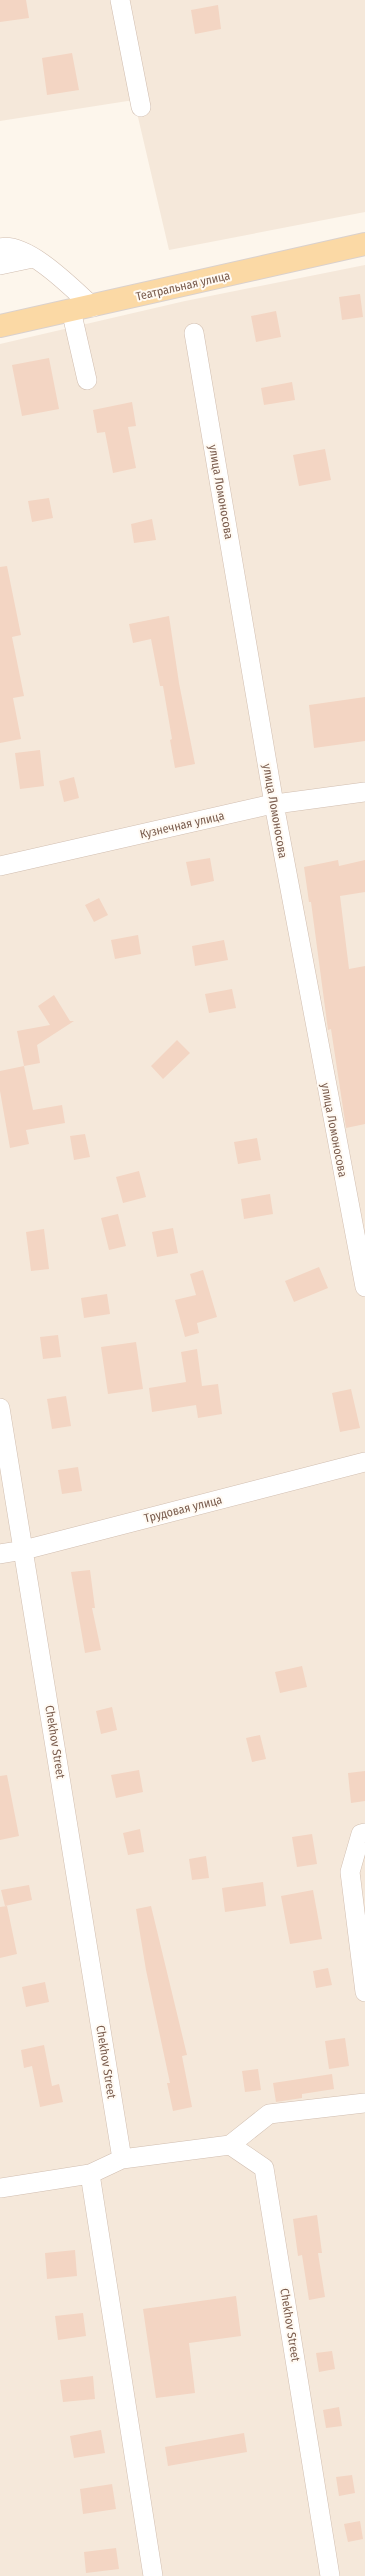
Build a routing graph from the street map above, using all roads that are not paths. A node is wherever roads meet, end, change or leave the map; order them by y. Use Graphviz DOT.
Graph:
graph roads {
  1 [pos="120,0"];
  2 [pos="141,107"];
  3 [pos="365,244"];
  4 [pos="0,248"];
  5 [pos="33,258"];
  6 [pos="0,265"];
  7 [pos="93,307"];
  8 [pos="71,310"];
  9 [pos="0,326"];
  10 [pos="194,333"];
  11 [pos="86,380"];
  12 [pos="365,792"];
  13 [pos="274,804"];
  14 [pos="0,866"];
  15 [pos="365,1287"];
  16 [pos="0,1408"];
  17 [pos="365,1462"];
  18 [pos="24,1550"];
  19 [pos="0,1554"];
  20 [pos="365,1833"];
  21 [pos="365,1992"];
  22 [pos="365,2103"];
  23 [pos="230,2145"];
  24 [pos="122,2159"];
  25 [pos="90,2174"];
  26 [pos="0,2188"];
  27 [pos="152,2576"];
  28 [pos="330,2576"];
  1 -- 2 [label="street"];
  3 -- 7 [label="main road, Театральная улица"];
  4 -- 5 [label="street"];
  5 -- 6 [label="street"];
  5 -- 7 [label="street"];
  7 -- 8 [label="main road, Театральная улица"];
  8 -- 9 [label="main road, Театральная улица"];
  8 -- 11 [label="street"];
  10 -- 13 [label="street, улица Ломоносова"];
  12 -- 13 [label="street, Кузнечная улица"];
  13 -- 14 [label="street, Кузнечная улица"];
  13 -- 15 [label="street, улица Ломоносова"];
  16 -- 18 [label="street, Chekhov Street"];
  17 -- 18 [label="street, Трудовая улица"];
  18 -- 19 [label="street, Трудовая улица"];
  18 -- 24 [label="street, Chekhov Street"];
  20 -- 21 [label="street"];
  22 -- 23 [label="street"];
  23 -- 24 [label="street"];
  23 -- 28 [label="street, Chekhov Street"];
  24 -- 25 [label="street"];
  25 -- 26 [label="street"];
  25 -- 27 [label="street"];
}
